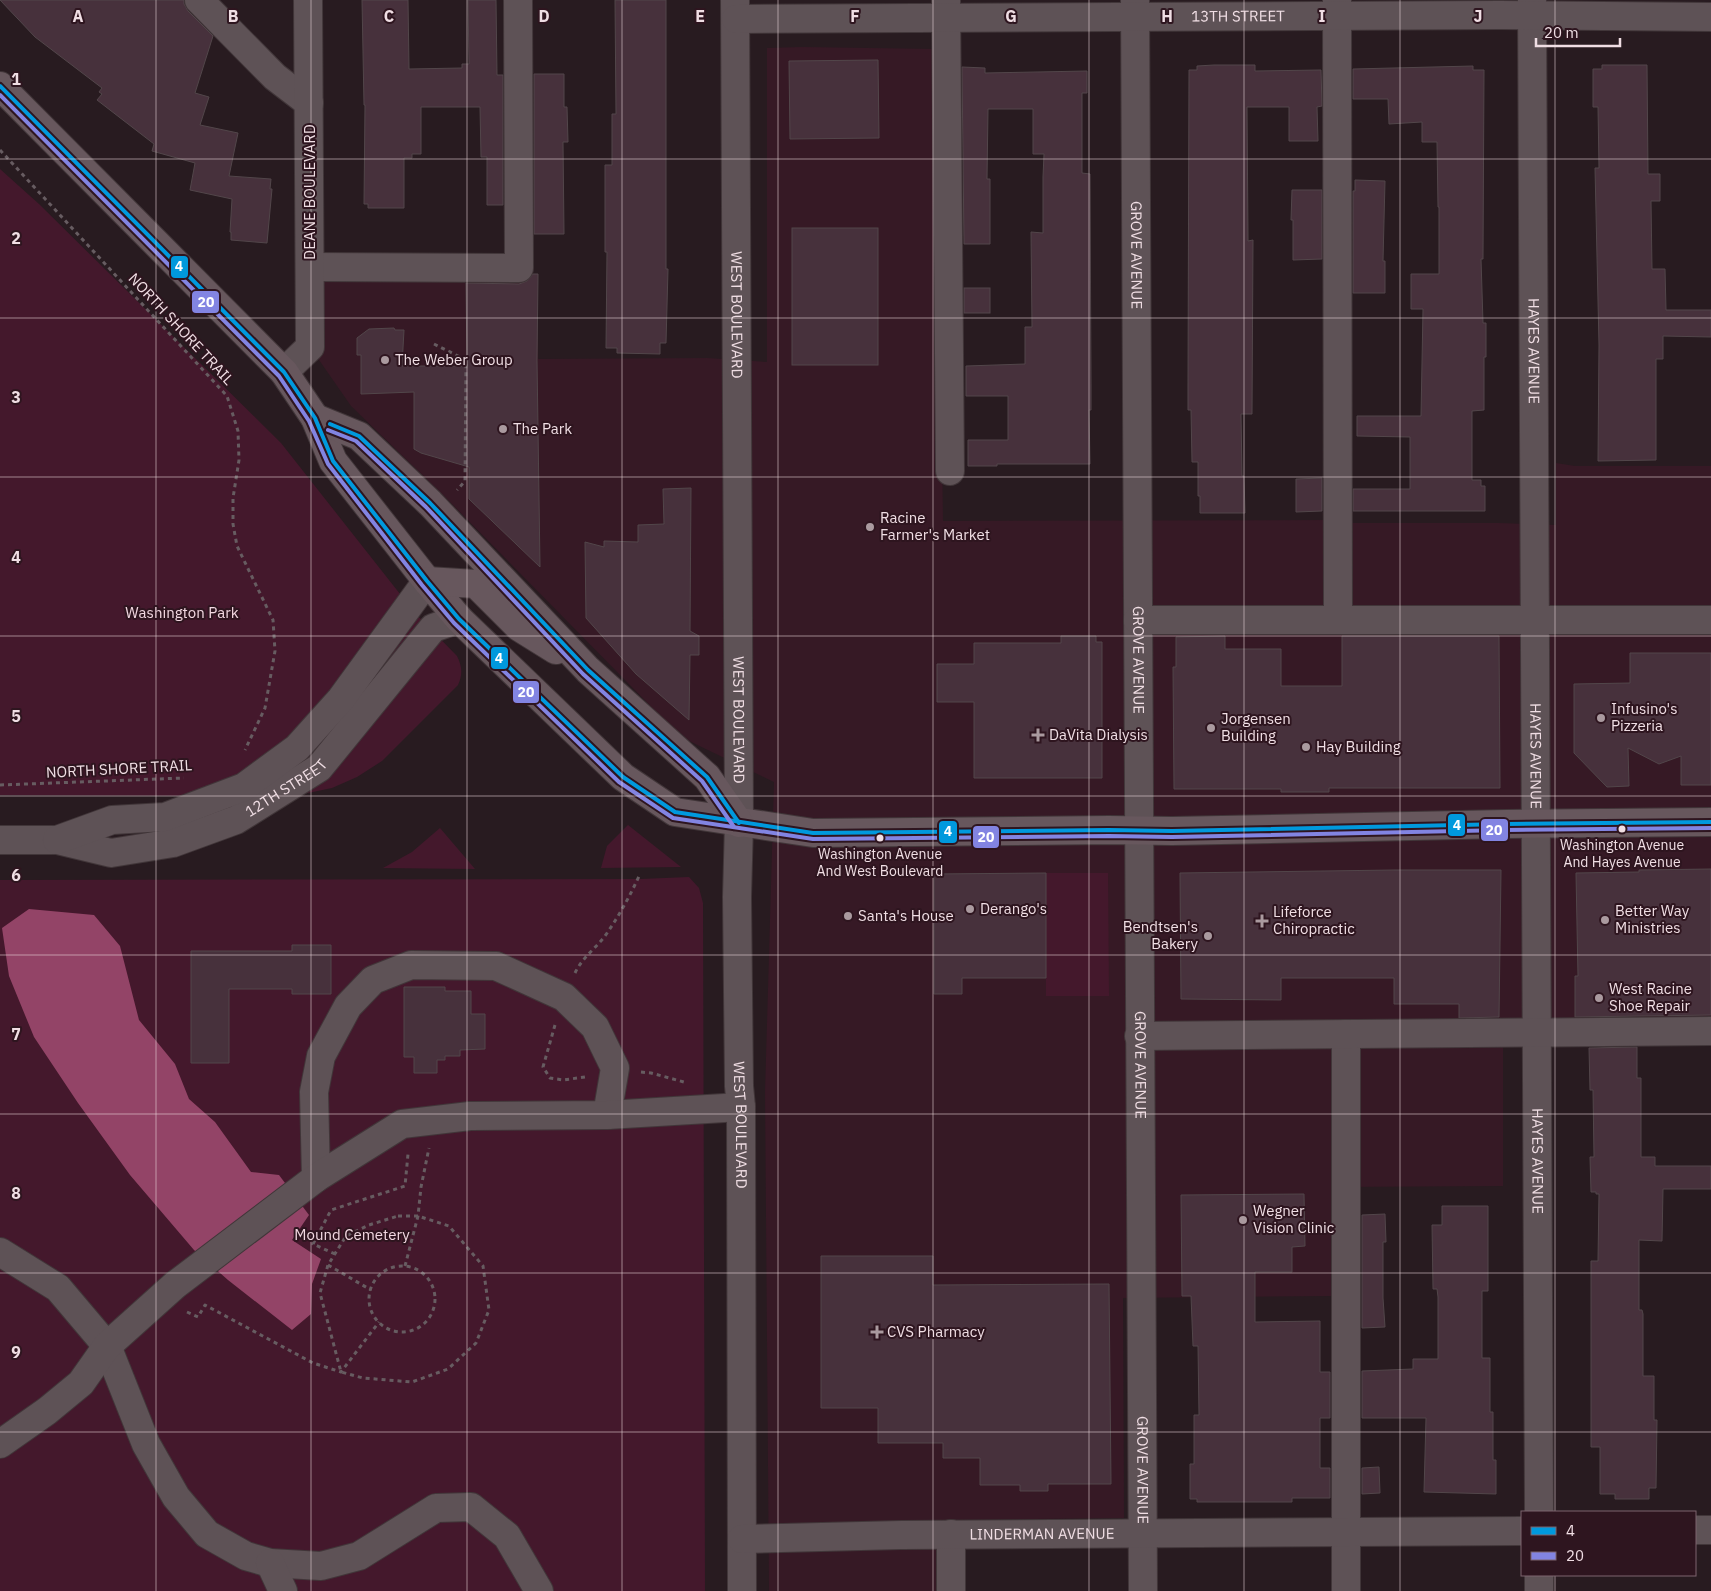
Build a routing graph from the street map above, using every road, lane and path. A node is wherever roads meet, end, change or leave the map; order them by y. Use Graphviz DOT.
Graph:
graph roads {
  1 [pos="198,0"];
  2 [pos="308,0"];
  3 [pos="518,0"];
  4 [pos="1338,8"];
  5 [pos="1532,8"];
  6 [pos="736,9"];
  7 [pos="946,9"];
  8 [pos="1135,9"];
  9 [pos="1711,16"];
  10 [pos="0,86"];
  11 [pos="309,103"];
  12 [pos="0,150"];
  13 [pos="310,267"];
  14 [pos="434,344"];
  15 [pos="284,372"];
  16 [pos="315,418"];
  17 [pos="950,471"];
  18 [pos="430,503"];
  19 [pos="426,581"];
  20 [pos="459,619"];
  21 [pos="1338,619"];
  22 [pos="1535,619"];
  23 [pos="1138,620"];
  24 [pos="1711,620"];
  25 [pos="588,670"];
  26 [pos="244,753"];
  27 [pos="188,778"];
  28 [pos="0,785"];
  29 [pos="1711,822"];
  30 [pos="739,823"];
  31 [pos="1536,824"];
  32 [pos="1138,831"];
  33 [pos="0,840"];
  34 [pos="57,840"];
  35 [pos="1711,1031"];
  36 [pos="1536,1033"];
  37 [pos="1346,1034"];
  38 [pos="1139,1036"];
  39 [pos="741,1107"];
  40 [pos="607,1115"];
  41 [pos="423,1144"];
  42 [pos="409,1145"];
  43 [pos="316,1178"];
  44 [pos="418,1216"];
  45 [pos="0,1252"];
  46 [pos="335,1254"];
  47 [pos="328,1265"];
  48 [pos="405,1266"];
  49 [pos="371,1290"];
  50 [pos="181,1309"];
  51 [pos="378,1322"];
  52 [pos="107,1346"];
  53 [pos="341,1372"];
  54 [pos="0,1444"];
  55 [pos="1539,1511"];
  56 [pos="1696,1530"];
  57 [pos="1711,1530"];
  58 [pos="1521,1531"];
  59 [pos="1346,1532"];
  60 [pos="1141,1533"];
  61 [pos="951,1534"];
  62 [pos="742,1539"];
  63 [pos="270,1563"];
  64 [pos="1539,1576"];
  65 [pos="283,1591"];
  66 [pos="539,1591"];
  67 [pos="742,1591"];
  68 [pos="951,1591"];
  69 [pos="1143,1591"];
  70 [pos="1346,1591"];
  71 [pos="1540,1591"];
  1 -- 11 [label="street"];
  2 -- 11 [label="street, DEANE BOULEVARD"];
  3 -- 13 [label="street"];
  4 -- 5 [label="street, 13TH STREET"];
  4 -- 8 [label="street, 13TH STREET"];
  4 -- 21 [label="street"];
  5 -- 9 [label="street, 13TH STREET"];
  5 -- 22 [label="street, HAYES AVENUE"];
  6 -- 7 [label="street, 13TH STREET"];
  6 -- 30 [label="street, WEST BOULEVARD"];
  7 -- 8 [label="street, 13TH STREET"];
  7 -- 17 [label="street"];
  8 -- 23 [label="street, GROVE AVENUE"];
  10 -- 15 [label="main road"];
  11 -- 13 [label="street, DEANE BOULEVARD"];
  12 -- 26 [label="path, NORTH SHORE TRAIL"];
  13 -- 15 [label="street, DEANE BOULEVARD"];
  14 -- 18 [label="path"];
  15 -- 16 [label="main road"];
  16 -- 18 [label="main road"];
  16 -- 19 [label="main road"];
  18 -- 25 [label="main road"];
  19 -- 20 [label="main road"];
  19 -- 25 [label="main road"];
  19 -- 34 [label="street, 12TH STREET"];
  20 -- 30 [label="main road"];
  20 -- 34 [label="street, 12TH STREET"];
  21 -- 22 [label="street"];
  21 -- 23 [label="street"];
  22 -- 24 [label="street"];
  22 -- 31 [label="street, HAYES AVENUE"];
  23 -- 32 [label="street, GROVE AVENUE"];
  25 -- 30 [label="main road"];
  27 -- 28 [label="path, NORTH SHORE TRAIL"];
  29 -- 31 [label="main road"];
  30 -- 32 [label="main road"];
  30 -- 39 [label="street, WEST BOULEVARD"];
  31 -- 32 [label="main road"];
  31 -- 36 [label="street, HAYES AVENUE"];
  32 -- 38 [label="street, GROVE AVENUE"];
  33 -- 34 [label="street, 12TH STREET"];
  35 -- 36 [label="street"];
  36 -- 37 [label="street"];
  36 -- 55 [label="street, HAYES AVENUE"];
  37 -- 38 [label="street"];
  37 -- 59 [label="street"];
  38 -- 60 [label="street, GROVE AVENUE"];
  39 -- 40 [label="street"];
  39 -- 62 [label="street, WEST BOULEVARD"];
  40 -- 43 [label="street"];
  40 -- 43 [label="street"];
  41 -- 44 [label="path"];
  42 -- 46 [label="path"];
  43 -- 52 [label="street"];
  44 -- 46 [label="path"];
  44 -- 48 [label="path"];
  44 -- 53 [label="path"];
  45 -- 52 [label="street"];
  46 -- 47 [label="path"];
  47 -- 49 [label="path"];
  47 -- 53 [label="path"];
  48 -- 49 [label="path"];
  48 -- 51 [label="path"];
  49 -- 51 [label="path"];
  50 -- 53 [label="path"];
  51 -- 53 [label="path"];
  52 -- 54 [label="street"];
  52 -- 63 [label="street"];
  56 -- 57 [label="street"];
  58 -- 59 [label="street, LINDERMAN AVENUE"];
  59 -- 60 [label="street, LINDERMAN AVENUE"];
  59 -- 70 [label="street"];
  60 -- 61 [label="street, LINDERMAN AVENUE"];
  60 -- 69 [label="street, GROVE AVENUE"];
  61 -- 62 [label="street, LINDERMAN AVENUE"];
  61 -- 68 [label="street"];
  62 -- 67 [label="street, WEST BOULEVARD"];
  63 -- 65 [label="street"];
  63 -- 66 [label="street"];
  64 -- 71 [label="street"];
}
